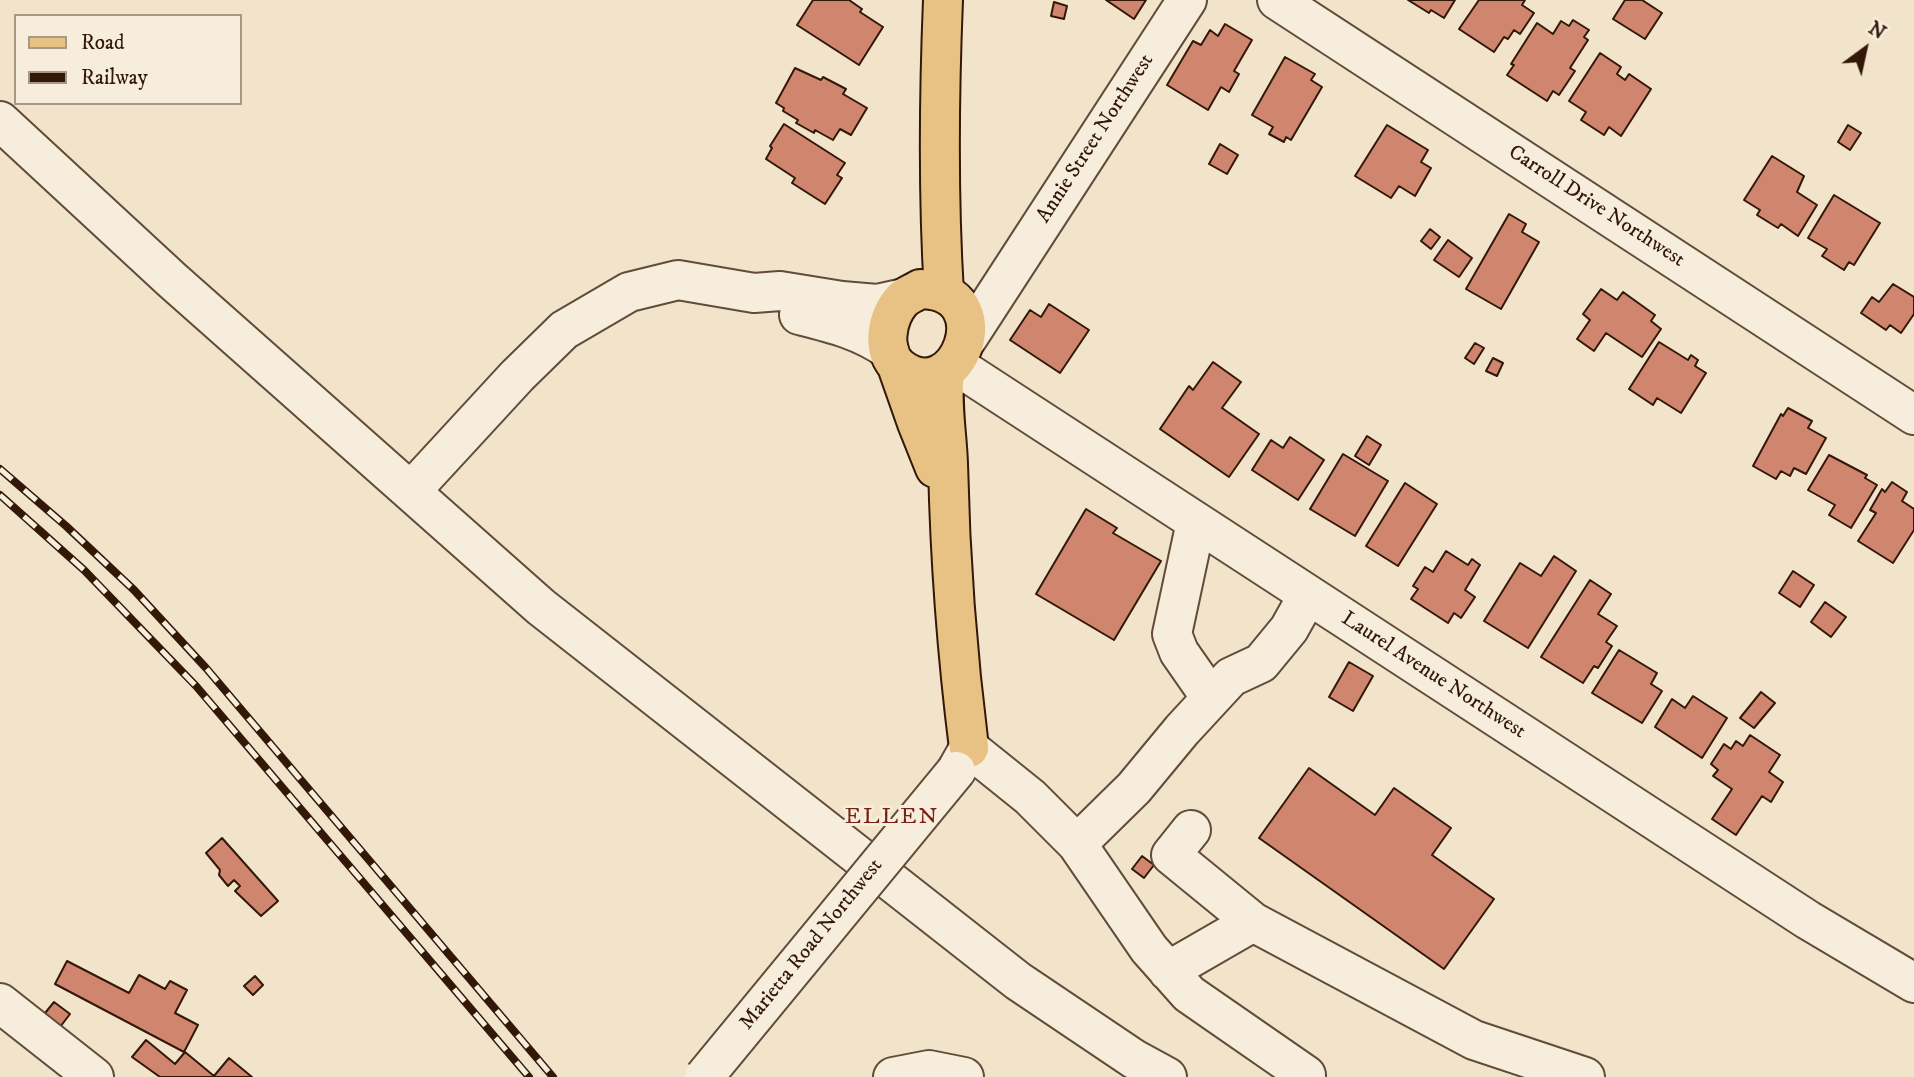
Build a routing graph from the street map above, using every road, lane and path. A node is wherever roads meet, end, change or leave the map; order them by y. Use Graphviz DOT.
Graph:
graph roads {
  1 [pos="943,0"];
  2 [pos="1187,0"];
  3 [pos="1277,0"];
  4 [pos="0,121"];
  5 [pos="1005,279"];
  6 [pos="754,293"];
  7 [pos="932,295"];
  8 [pos="893,358"];
  9 [pos="955,358"];
  10 [pos="1914,415"];
  11 [pos="411,491"];
  12 [pos="949,495"];
  13 [pos="1196,522"];
  14 [pos="1308,595"];
  15 [pos="1211,698"];
  16 [pos="962,759"];
  17 [pos="1191,830"];
  18 [pos="1077,844"];
  19 [pos="1253,922"];
  20 [pos="1168,971"];
  21 [pos="1914,983"];
  22 [pos="0,1003"];
  23 [pos="1306,1075"];
  24 [pos="909,1076"];
  25 [pos="94,1077"];
  26 [pos="704,1077"];
  27 [pos="964,1077"];
  28 [pos="1167,1077"];
  29 [pos="1585,1077"];
  1 -- 7 [label="main road"];
  2 -- 5 [label="street, Annie Street Northwest"];
  3 -- 10 [label="street, Carroll Drive Northwest"];
  4 -- 11 [label="street"];
  5 -- 7 [label="street"];
  5 -- 9 [label="street, Annie Street Northwest"];
  6 -- 7 [label="street"];
  6 -- 8 [label="street"];
  6 -- 11 [label="street"];
  7 -- 8 [label="main road"];
  7 -- 9 [label="main road"];
  8 -- 9 [label="main road"];
  8 -- 12 [label="main road"];
  9 -- 12 [label="main road"];
  9 -- 13 [label="street, Laurel Avenue Northwest"];
  11 -- 28 [label="street"];
  12 -- 16 [label="main road"];
  13 -- 14 [label="street, Laurel Avenue Northwest"];
  13 -- 15 [label="street"];
  14 -- 15 [label="street"];
  14 -- 21 [label="street, Laurel Avenue Northwest"];
  15 -- 18 [label="street"];
  16 -- 18 [label="street"];
  16 -- 26 [label="street, Marietta Road Northwest, bridge"];
  17 -- 19 [label="street"];
  18 -- 20 [label="street"];
  19 -- 20 [label="street"];
  19 -- 29 [label="street"];
  20 -- 23 [label="street"];
  22 -- 25 [label="street"];
  24 -- 27 [label="street"];
}
